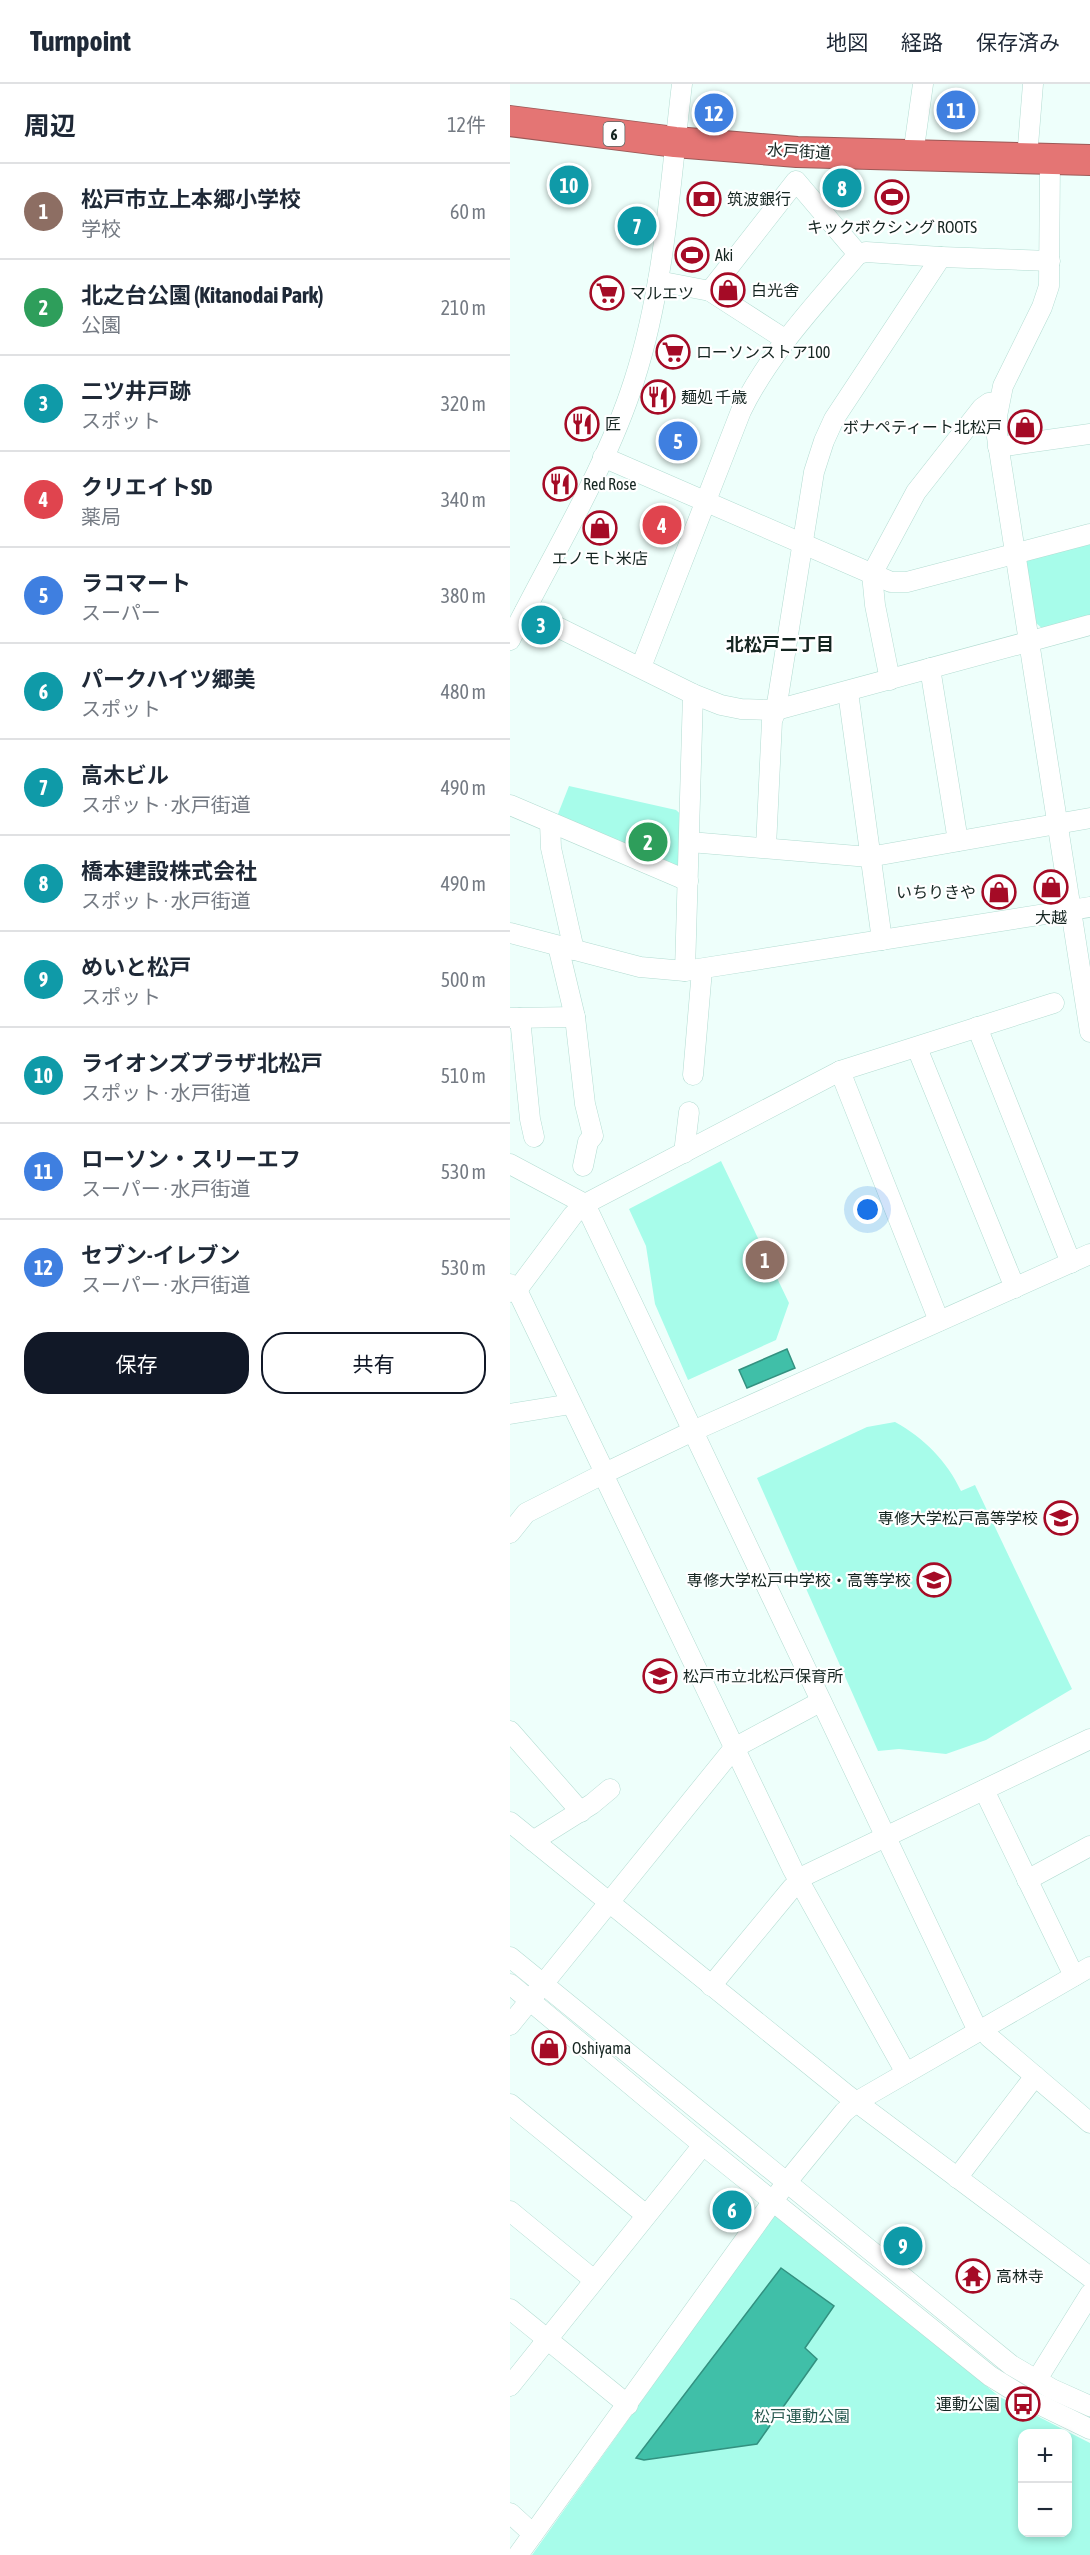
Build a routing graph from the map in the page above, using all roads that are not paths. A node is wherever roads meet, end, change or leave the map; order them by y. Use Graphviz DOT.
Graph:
graph roads {
  1 [pos="682,84"];
  2 [pos="923,84"];
  3 [pos="1033,84"];
  4 [pos="510,121"];
  5 [pos="675,142"];
  6 [pos="913,155"];
  7 [pos="1039,159"];
  8 [pos="1090,160"];
  9 [pos="797,167"];
  10 [pos="858,255"];
  11 [pos="941,256"];
  12 [pos="1050,261"];
  13 [pos="658,281"];
  14 [pos="710,291"];
  15 [pos="786,340"];
  16 [pos="999,402"];
  17 [pos="1090,434"];
  18 [pos="998,447"];
  19 [pos="603,457"];
  20 [pos="705,501"];
  21 [pos="1090,534"];
  22 [pos="801,543"];
  23 [pos="1015,554"];
  24 [pos="872,574"];
  25 [pos="519,614"];
  26 [pos="1090,624"];
  27 [pos="510,640"];
  28 [pos="1028,641"];
  29 [pos="641,667"];
  30 [pos="930,668"];
  31 [pos="890,680"];
  32 [pos="848,692"];
  33 [pos="693,694"];
  34 [pos="776,710"];
  35 [pos="510,805"];
  36 [pos="1090,818"];
  37 [pos="550,823"];
  38 [pos="1058,824"];
  39 [pos="958,841"];
  40 [pos="690,842"];
  41 [pos="766,847"];
  42 [pos="869,857"];
  43 [pos="688,880"];
  44 [pos="1081,908"];
  45 [pos="510,933"];
  46 [pos="882,940"];
  47 [pos="566,948"];
  48 [pos="693,970"];
  49 [pos="1087,995"];
  50 [pos="1054,1003"];
  51 [pos="575,1017"];
  52 [pos="515,1018"];
  53 [pos="977,1027"];
  54 [pos="1090,1032"];
  55 [pos="917,1048"];
  56 [pos="840,1071"];
  57 [pos="693,1075"];
  58 [pos="688,1112"];
  59 [pos="534,1137"];
  60 [pos="684,1153"];
  61 [pos="510,1164"];
  62 [pos="583,1166"];
  63 [pos="585,1204"];
  64 [pos="1090,1254"];
  65 [pos="1071,1263"];
  66 [pos="1015,1288"];
  67 [pos="512,1289"];
  68 [pos="939,1321"];
  69 [pos="571,1404"];
  70 [pos="510,1414"];
  71 [pos="693,1431"];
  72 [pos="604,1474"];
  73 [pos="518,1513"];
  74 [pos="510,1533"];
  75 [pos="820,1702"];
  76 [pos="510,1731"];
  77 [pos="1090,1739"];
  78 [pos="734,1748"];
  79 [pos="610,1789"];
  80 [pos="984,1790"];
  81 [pos="580,1812"];
  82 [pos="510,1822"];
  83 [pos="884,1837"];
  84 [pos="533,1841"];
  85 [pos="1090,1846"];
  86 [pos="1027,1880"];
  87 [pos="799,1881"];
  88 [pos="608,1903"];
  89 [pos="510,1957"];
  90 [pos="1082,1971"];
  91 [pos="543,1983"];
  92 [pos="510,1984"];
  93 [pos="711,1986"];
  94 [pos="530,2000"];
  95 [pos="510,2025"];
  96 [pos="981,2029"];
  97 [pos="906,2073"];
  98 [pos="1035,2076"];
  99 [pos="856,2102"];
  100 [pos="510,2104"];
  101 [pos="1088,2118"];
  102 [pos="709,2121"];
  103 [pos="700,2141"];
  104 [pos="957,2178"];
  105 [pos="786,2183"];
  106 [pos="774,2201"];
  107 [pos="510,2211"];
  108 [pos="645,2215"];
  109 [pos="1090,2277"];
  110 [pos="594,2280"];
  111 [pos="1090,2294"];
  112 [pos="510,2309"];
  113 [pos="548,2339"];
  114 [pos="1036,2381"];
  115 [pos="510,2386"];
  116 [pos="628,2405"];
  117 [pos="1090,2406"];
  118 [pos="1090,2429"];
  119 [pos="510,2513"];
  120 [pos="533,2534"];
  121 [pos="518,2555"];
  1 -- 5 [label="street"];
  2 -- 6 [label="street"];
  3 -- 7 [label="street"];
  4 -- 5 [label="highway, 水戸街道 / 6"];
  5 -- 9 [label="highway, 水戸街道 / 6"];
  5 -- 13 [label="street"];
  6 -- 7 [label="highway, 水戸街道 / 6"];
  6 -- 9 [label="highway, 水戸街道 / 6"];
  7 -- 8 [label="highway, 水戸街道 / 6"];
  7 -- 12 [label="street"];
  9 -- 10 [label="street"];
  9 -- 14 [label="street"];
  10 -- 11 [label="street"];
  10 -- 15 [label="street"];
  11 -- 12 [label="street"];
  11 -- 22 [label="street"];
  12 -- 16 [label="street"];
  13 -- 14 [label="street"];
  13 -- 19 [label="street"];
  14 -- 15 [label="street"];
  15 -- 20 [label="street"];
  16 -- 18 [label="street"];
  16 -- 24 [label="street"];
  17 -- 18 [label="street"];
  18 -- 23 [label="street"];
  19 -- 20 [label="street"];
  19 -- 25 [label="street"];
  20 -- 22 [label="street"];
  20 -- 29 [label="street"];
  21 -- 23 [label="street"];
  22 -- 24 [label="street"];
  22 -- 34 [label="street"];
  23 -- 24 [label="street"];
  23 -- 28 [label="street"];
  24 -- 31 [label="street"];
  25 -- 27 [label="street"];
  25 -- 29 [label="street"];
  26 -- 28 [label="street"];
  28 -- 30 [label="street"];
  28 -- 38 [label="street"];
  29 -- 33 [label="street"];
  30 -- 31 [label="street"];
  30 -- 39 [label="street"];
  31 -- 32 [label="street"];
  32 -- 34 [label="street"];
  32 -- 42 [label="street"];
  33 -- 34 [label="street"];
  33 -- 40 [label="street"];
  34 -- 41 [label="street"];
  35 -- 37 [label="street"];
  36 -- 38 [label="street"];
  37 -- 43 [label="street"];
  37 -- 47 [label="street"];
  38 -- 39 [label="street"];
  38 -- 44 [label="street"];
  39 -- 42 [label="street"];
  40 -- 41 [label="street"];
  40 -- 43 [label="street"];
  41 -- 42 [label="street"];
  42 -- 46 [label="street"];
  43 -- 48 [label="street"];
  44 -- 46 [label="street"];
  44 -- 49 [label="street"];
  45 -- 47 [label="street"];
  46 -- 48 [label="street"];
  47 -- 48 [label="street"];
  47 -- 51 [label="street"];
  48 -- 57 [label="street"];
  49 -- 54 [label="street"];
  50 -- 53 [label="street"];
  51 -- 52 [label="street"];
  51 -- 62 [label="street"];
  52 -- 59 [label="street"];
  53 -- 55 [label="street"];
  53 -- 65 [label="street"];
  55 -- 56 [label="street"];
  55 -- 66 [label="street"];
  56 -- 60 [label="street"];
  56 -- 68 [label="street"];
  58 -- 60 [label="street"];
  60 -- 63 [label="street"];
  61 -- 63 [label="street"];
  63 -- 67 [label="street"];
  63 -- 71 [label="street"];
  64 -- 65 [label="street"];
  65 -- 66 [label="street"];
  66 -- 68 [label="street"];
  67 -- 69 [label="street"];
  68 -- 71 [label="street"];
  69 -- 70 [label="street"];
  69 -- 72 [label="street"];
  71 -- 72 [label="street"];
  71 -- 75 [label="street"];
  72 -- 73 [label="street"];
  72 -- 78 [label="street"];
  73 -- 74 [label="street"];
  75 -- 78 [label="street"];
  75 -- 83 [label="street"];
  76 -- 81 [label="street"];
  77 -- 80 [label="street"];
  78 -- 87 [label="street"];
  78 -- 88 [label="street"];
  79 -- 81 [label="street"];
  80 -- 83 [label="street"];
  80 -- 86 [label="street"];
  81 -- 84 [label="street"];
  82 -- 84 [label="street"];
  83 -- 87 [label="street"];
  83 -- 96 [label="street"];
  84 -- 88 [label="street"];
  85 -- 86 [label="street"];
  86 -- 90 [label="street"];
  87 -- 93 [label="street"];
  87 -- 97 [label="street"];
  88 -- 91 [label="street"];
  88 -- 93 [label="street"];
  89 -- 91 [label="street"];
  90 -- 96 [label="street"];
  91 -- 94 [label="street"];
  91 -- 102 [label="street"];
  92 -- 94 [label="street"];
  93 -- 99 [label="street"];
  94 -- 95 [label="street"];
  94 -- 103 [label="street"];
  96 -- 97 [label="street"];
  96 -- 98 [label="street"];
  97 -- 99 [label="street"];
  98 -- 101 [label="street"];
  98 -- 104 [label="street"];
  99 -- 104 [label="street"];
  99 -- 105 [label="street"];
  100 -- 108 [label="street"];
  102 -- 103 [label="street"];
  102 -- 105 [label="street"];
  103 -- 106 [label="street"];
  103 -- 108 [label="street"];
  104 -- 109 [label="street"];
  105 -- 106 [label="street"];
  105 -- 114 [label="street"];
  106 -- 116 [label="street"];
  106 -- 118 [label="street"];
  107 -- 110 [label="street"];
  108 -- 110 [label="street"];
  110 -- 113 [label="street"];
  111 -- 114 [label="street"];
  112 -- 113 [label="street"];
  113 -- 115 [label="street"];
  113 -- 116 [label="street"];
  114 -- 117 [label="street"];
  116 -- 120 [label="street"];
  119 -- 120 [label="street"];
  120 -- 121 [label="street"];
}
